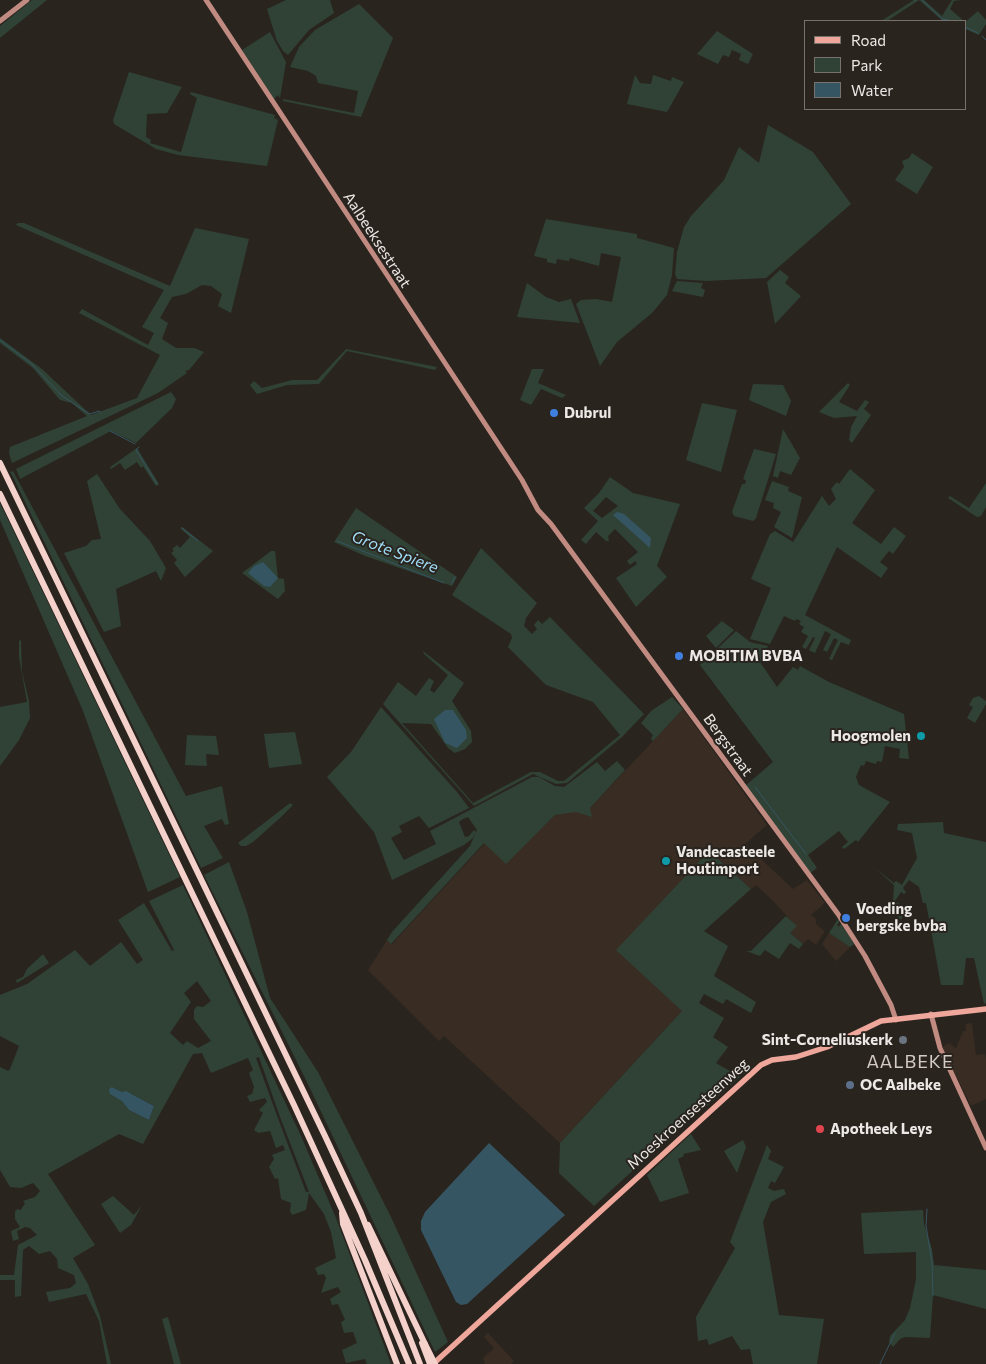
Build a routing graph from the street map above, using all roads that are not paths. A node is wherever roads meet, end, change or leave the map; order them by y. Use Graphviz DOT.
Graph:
graph roads {
  1 [pos="27,0"];
  2 [pos="206,0"];
  3 [pos="0,21"];
  4 [pos="0,463"];
  5 [pos="528,492"];
  6 [pos="0,494"];
  7 [pos="986,1009"];
  8 [pos="931,1014"];
  9 [pos="896,1020"];
  10 [pos="986,1148"];
  11 [pos="341,1208"];
  12 [pos="361,1213"];
  13 [pos="409,1363"];
  14 [pos="397,1364"];
  15 [pos="420,1364"];
  16 [pos="432,1364"];
  1 -- 3 [label="street"];
  2 -- 5 [label="street, Aalbeeksestraat"];
  4 -- 12 [label="highway"];
  5 -- 9 [label="street, Bergstraat"];
  6 -- 11 [label="highway"];
  7 -- 8 [label="main road, Moeskroensesteenweg"];
  8 -- 9 [label="main road, Moeskroensesteenweg"];
  8 -- 10 [label="street"];
  9 -- 16 [label="main road, Moeskroensesteenweg"];
  11 -- 13 [label="highway"];
  11 -- 14 [label="highway"];
  12 -- 15 [label="highway"];
  12 -- 16 [label="highway, bridge"];
}
